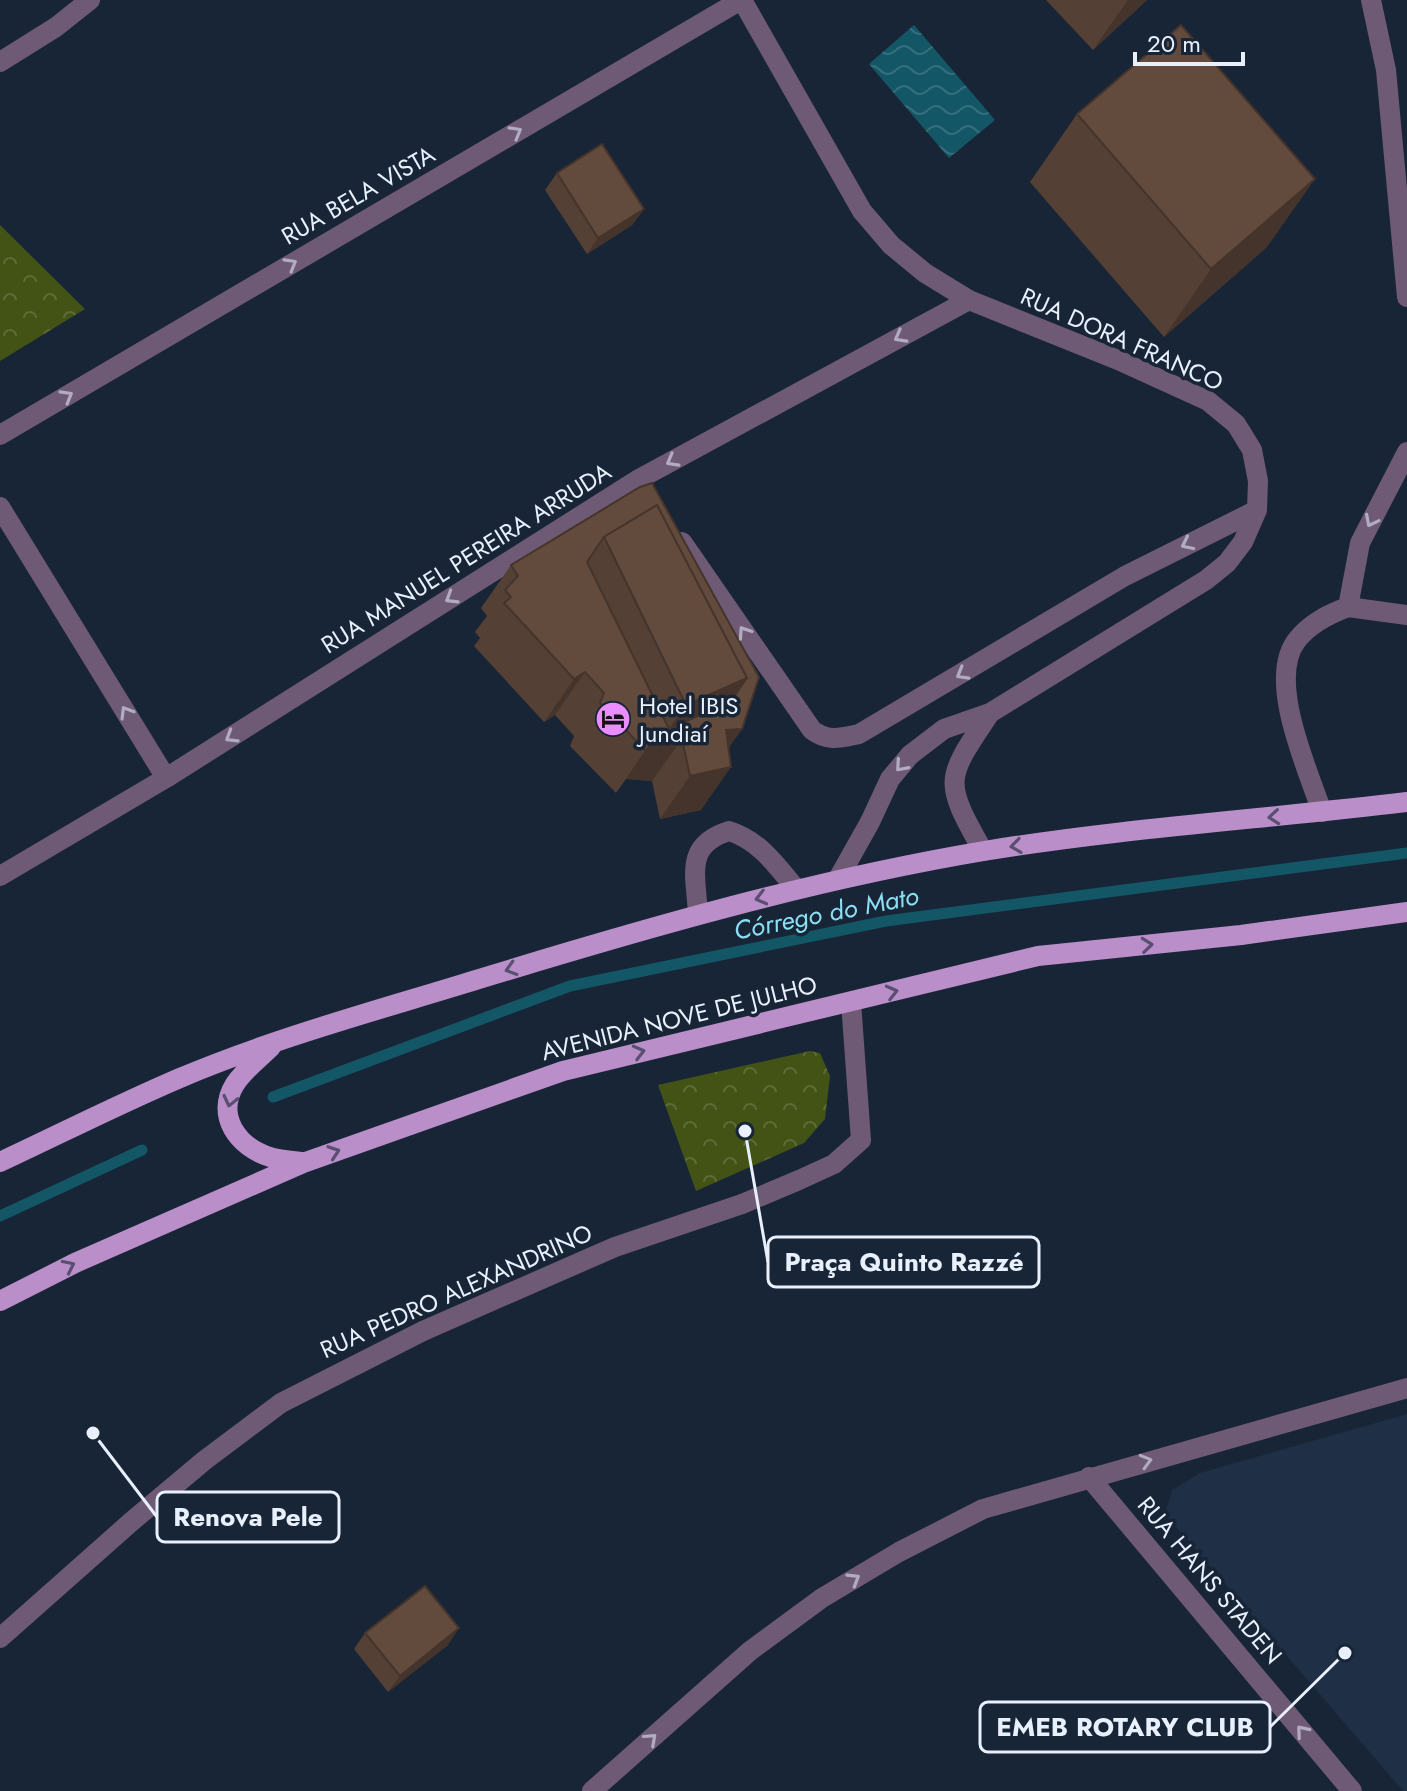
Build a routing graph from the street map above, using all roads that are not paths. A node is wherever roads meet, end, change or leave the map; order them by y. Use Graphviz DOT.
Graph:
graph roads {
  1 [pos="90,0"];
  2 [pos="742,0"];
  3 [pos="1371,0"];
  4 [pos="0,62"];
  5 [pos="1407,297"];
  6 [pos="969,300"];
  7 [pos="0,435"];
  8 [pos="1407,452"];
  9 [pos="0,507"];
  10 [pos="1257,510"];
  11 [pos="674,531"];
  12 [pos="1348,607"];
  13 [pos="1407,615"];
  14 [pos="990,713"];
  15 [pos="166,778"];
  16 [pos="1407,802"];
  17 [pos="1322,812"];
  18 [pos="983,851"];
  19 [pos="0,876"];
  20 [pos="838,879"];
  21 [pos="796,889"];
  22 [pos="1407,912"];
  23 [pos="698,914"];
  24 [pos="851,1002"];
  25 [pos="276,1041"];
  26 [pos="0,1162"];
  27 [pos="303,1163"];
  28 [pos="0,1301"];
  29 [pos="1407,1388"];
  30 [pos="1089,1477"];
  31 [pos="0,1638"];
  32 [pos="592,1791"];
  33 [pos="1352,1791"];
  1 -- 4 [label="street"];
  2 -- 6 [label="street, RUA DORA FRANCO"];
  7 -- 2 [label="street, RUA BELA VISTA, one-way"];
  3 -- 5 [label="street"];
  6 -- 10 [label="street, RUA DORA FRANCO"];
  6 -- 15 [label="street, RUA MANUEL PEREIRA ARRUDA, one-way"];
  8 -- 12 [label="street, one-way"];
  15 -- 9 [label="street, one-way"];
  10 -- 11 [label="street, one-way"];
  10 -- 14 [label="street"];
  12 -- 13 [label="street"];
  12 -- 17 [label="street"];
  14 -- 18 [label="street"];
  14 -- 20 [label="street, one-way"];
  15 -- 19 [label="street, RUA MANUEL PEREIRA ARRUDA"];
  16 -- 17 [label="main road"];
  17 -- 18 [label="main road, one-way"];
  18 -- 20 [label="main road"];
  20 -- 21 [label="main road"];
  21 -- 23 [label="main road, one-way"];
  21 -- 23 [label="street"];
  24 -- 22 [label="main road, AVENIDA NOVE DE JULHO, one-way"];
  23 -- 25 [label="main road, one-way"];
  27 -- 24 [label="main road, AVENIDA NOVE DE JULHO, one-way"];
  24 -- 31 [label="street, RUA PEDRO ALEXANDRINO"];
  25 -- 26 [label="main road"];
  25 -- 27 [label="main road, one-way"];
  28 -- 27 [label="main road, AVENIDA NOVE DE JULHO, one-way"];
  30 -- 29 [label="street, one-way"];
  32 -- 30 [label="street, one-way"];
  33 -- 30 [label="street, RUA HANS STADEN, one-way"];
}
